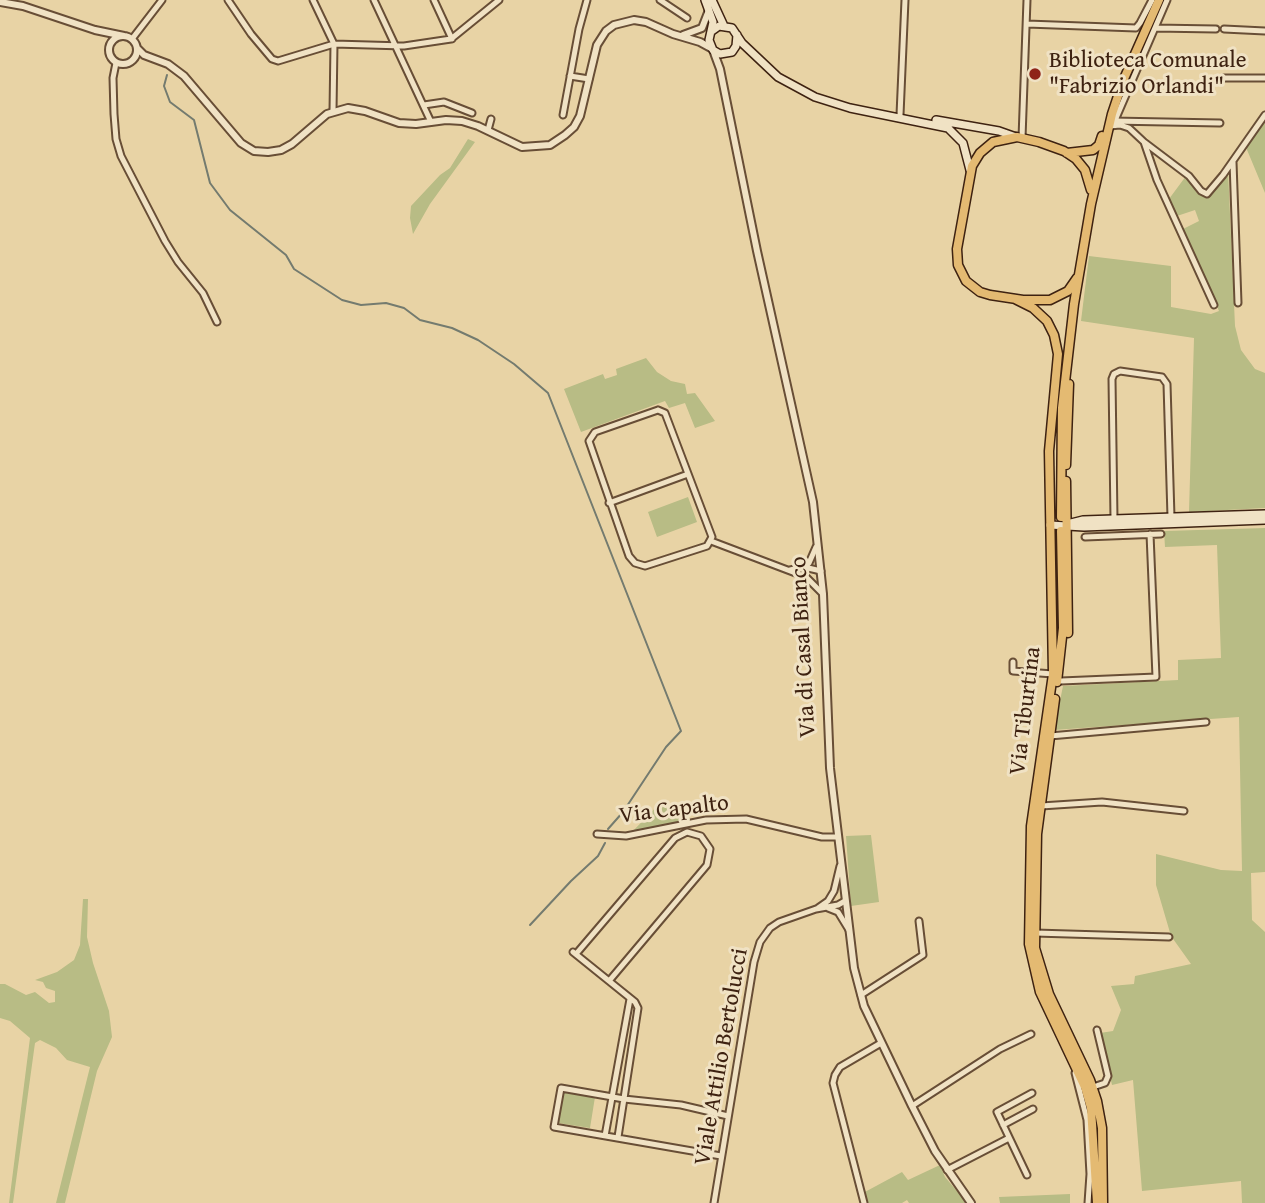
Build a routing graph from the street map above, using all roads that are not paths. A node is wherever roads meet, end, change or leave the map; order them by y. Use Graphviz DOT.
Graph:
graph roads {
  1 [pos="162,0"];
  2 [pos="228,0"];
  3 [pos="313,0"];
  4 [pos="374,0"];
  5 [pos="435,0"];
  6 [pos="499,0"];
  7 [pos="587,0"];
  8 [pos="660,0"];
  9 [pos="705,0"];
  10 [pos="712,0"];
  11 [pos="905,0"];
  12 [pos="1027,0"];
  13 [pos="1152,0"];
  14 [pos="1159,0"];
  15 [pos="1167,0"];
  16 [pos="0,2"];
  17 [pos="709,10"];
  18 [pos="687,18"];
  19 [pos="1027,24"];
  20 [pos="724,26"];
  21 [pos="1155,28"];
  22 [pos="1216,29"];
  23 [pos="1224,29"];
  24 [pos="95,30"];
  25 [pos="1265,31"];
  26 [pos="673,34"];
  27 [pos="711,34"];
  28 [pos="737,35"];
  29 [pos="124,36"];
  30 [pos="132,39"];
  31 [pos="452,39"];
  32 [pos="690,39"];
  33 [pos="334,44"];
  34 [pos="109,45"];
  35 [pos="396,46"];
  36 [pos="137,48"];
  37 [pos="712,49"];
  38 [pos="731,52"];
  39 [pos="752,52"];
  40 [pos="150,57"];
  41 [pos="133,61"];
  42 [pos="116,63"];
  43 [pos="720,69"];
  44 [pos="570,76"];
  45 [pos="1224,78"];
  46 [pos="1265,78"];
  47 [pos="589,79"];
  48 [pos="1123,81"];
  49 [pos="424,106"];
  50 [pos="333,111"];
  51 [pos="472,113"];
  52 [pos="900,115"];
  53 [pos="1265,115"];
  54 [pos="563,116"];
  55 [pos="890,116"];
  56 [pos="491,119"];
  57 [pos="431,122"];
  58 [pos="1220,123"];
  59 [pos="1110,124"];
  60 [pos="488,130"];
  61 [pos="1020,138"];
  62 [pos="1144,142"];
  63 [pos="1064,151"];
  64 [pos="1233,161"];
  65 [pos="970,174"];
  66 [pos="1091,204"];
  67 [pos="1079,272"];
  68 [pos="1015,299"];
  69 [pos="1238,303"];
  70 [pos="1214,305"];
  71 [pos="217,322"];
  72 [pos="1067,361"];
  73 [pos="688,474"];
  74 [pos="609,503"];
  75 [pos="1067,508"];
  76 [pos="1265,514"];
  77 [pos="1171,517"];
  78 [pos="1265,520"];
  79 [pos="1114,522"];
  80 [pos="1050,524"];
  81 [pos="1063,524"];
  82 [pos="1084,524"];
  83 [pos="1150,534"];
  84 [pos="1161,534"];
  85 [pos="1114,536"];
  86 [pos="818,537"];
  87 [pos="1085,537"];
  88 [pos="711,541"];
  89 [pos="1068,544"];
  90 [pos="804,568"];
  91 [pos="783,569"];
  92 [pos="821,571"];
  93 [pos="806,577"];
  94 [pos="822,594"];
  95 [pos="1013,662"];
  96 [pos="1053,674"];
  97 [pos="1061,681"];
  98 [pos="1206,722"];
  99 [pos="1051,725"];
  100 [pos="1050,736"];
  101 [pos="1041,806"];
  102 [pos="1184,811"];
  103 [pos="597,834"];
  104 [pos="838,837"];
  105 [pos="840,860"];
  106 [pos="828,901"];
  107 [pos="845,901"];
  108 [pos="828,908"];
  109 [pos="816,909"];
  110 [pos="919,921"];
  111 [pos="849,930"];
  112 [pos="1035,933"];
  113 [pos="1169,937"];
  114 [pos="608,981"];
  115 [pos="861,995"];
  116 [pos="630,999"];
  117 [pos="1097,1030"];
  118 [pos="1031,1034"];
  119 [pos="634,1039"];
  120 [pos="621,1041"];
  121 [pos="881,1043"];
  122 [pos="633,1048"];
  123 [pos="1070,1056"];
  124 [pos="1093,1087"];
  125 [pos="1031,1093"];
  126 [pos="612,1097"];
  127 [pos="624,1099"];
  128 [pos="912,1107"];
  129 [pos="1033,1110"];
  130 [pos="728,1116"];
  131 [pos="1003,1125"];
  132 [pos="605,1136"];
  133 [pos="618,1137"];
  134 [pos="1009,1139"];
  135 [pos="721,1156"];
  136 [pos="947,1170"];
  137 [pos="1027,1175"];
  138 [pos="1098,1202"];
  139 [pos="714,1203"];
  140 [pos="864,1203"];
  141 [pos="971,1203"];
  1 -- 30 [label="street"];
  2 -- 33 [label="street"];
  3 -- 33 [label="street"];
  4 -- 35 [label="street"];
  5 -- 31 [label="street"];
  6 -- 31 [label="street"];
  7 -- 44 [label="street"];
  8 -- 18 [label="street"];
  9 -- 17 [label="main road"];
  10 -- 20 [label="main road"];
  11 -- 52 [label="street"];
  12 -- 19 [label="street"];
  13 -- 19 [label="street"];
  14 -- 48 [label="main road, Via Tiburtina"];
  15 -- 21 [label="street"];
  16 -- 24 [label="street"];
  17 -- 26 [label="street"];
  17 -- 27 [label="main road"];
  19 -- 61 [label="street"];
  20 -- 27 [label="main road"];
  20 -- 28 [label="main road"];
  21 -- 22 [label="street"];
  21 -- 59 [label="street"];
  23 -- 25 [label="street"];
  24 -- 29 [label="street"];
  24 -- 34 [label="street"];
  26 -- 32 [label="street"];
  26 -- 47 [label="street"];
  27 -- 32 [label="street"];
  27 -- 37 [label="main road"];
  28 -- 38 [label="main road"];
  28 -- 39 [label="main road"];
  29 -- 30 [label="street"];
  29 -- 34 [label="street"];
  30 -- 36 [label="street"];
  31 -- 35 [label="street"];
  32 -- 37 [label="street"];
  33 -- 35 [label="street"];
  33 -- 50 [label="street"];
  34 -- 42 [label="street"];
  35 -- 49 [label="street"];
  36 -- 40 [label="street"];
  36 -- 41 [label="street"];
  37 -- 38 [label="main road"];
  37 -- 43 [label="street, Via di Casal Bianco"];
  38 -- 39 [label="main road"];
  38 -- 43 [label="street"];
  39 -- 55 [label="main road"];
  40 -- 41 [label="street"];
  40 -- 50 [label="street"];
  41 -- 42 [label="street"];
  42 -- 71 [label="street"];
  43 -- 86 [label="street, Via di Casal Bianco"];
  44 -- 47 [label="street"];
  44 -- 54 [label="street"];
  45 -- 46 [label="street"];
  47 -- 60 [label="street"];
  48 -- 59 [label="main road, Via Tiburtina"];
  48 -- 63 [label="main road"];
  49 -- 51 [label="street"];
  49 -- 57 [label="street"];
  50 -- 57 [label="street"];
  52 -- 55 [label="main road"];
  52 -- 61 [label="main road"];
  53 -- 64 [label="street"];
  55 -- 65 [label="main road"];
  56 -- 60 [label="street"];
  57 -- 60 [label="street"];
  58 -- 59 [label="street"];
  59 -- 62 [label="street"];
  59 -- 66 [label="main road, Via Tiburtina"];
  61 -- 63 [label="main road"];
  61 -- 65 [label="main road"];
  62 -- 64 [label="street"];
  62 -- 70 [label="street"];
  63 -- 66 [label="main road"];
  64 -- 69 [label="street"];
  65 -- 68 [label="main road"];
  66 -- 67 [label="main road, Via Tiburtina"];
  67 -- 68 [label="main road"];
  67 -- 72 [label="main road, Via Tiburtina"];
  68 -- 80 [label="main road, Via Tiburtina"];
  72 -- 75 [label="main road"];
  72 -- 81 [label="main road, Via Tiburtina"];
  73 -- 74 [label="street"];
  73 -- 74 [label="street"];
  73 -- 88 [label="street"];
  74 -- 88 [label="street"];
  75 -- 81 [label="main road"];
  75 -- 82 [label="main road"];
  76 -- 77 [label="main road"];
  77 -- 79 [label="main road"];
  77 -- 79 [label="street"];
  78 -- 79 [label="main road"];
  79 -- 82 [label="main road"];
  79 -- 85 [label="street"];
  80 -- 81 [label="main road"];
  80 -- 96 [label="main road, Via Tiburtina"];
  81 -- 82 [label="main road"];
  81 -- 89 [label="main road"];
  81 -- 99 [label="main road, Via Tiburtina"];
  82 -- 89 [label="main road"];
  83 -- 84 [label="street"];
  83 -- 85 [label="street"];
  83 -- 97 [label="street"];
  85 -- 87 [label="street"];
  86 -- 90 [label="street"];
  86 -- 92 [label="street, Via di Casal Bianco"];
  88 -- 91 [label="street"];
  89 -- 97 [label="main road"];
  90 -- 91 [label="street"];
  90 -- 92 [label="street"];
  91 -- 93 [label="street"];
  92 -- 93 [label="street"];
  92 -- 94 [label="street, Via di Casal Bianco"];
  93 -- 94 [label="street"];
  94 -- 104 [label="street, Via di Casal Bianco"];
  95 -- 96 [label="street"];
  96 -- 123 [label="main road, Via Tiburtina"];
  97 -- 99 [label="main road"];
  98 -- 100 [label="street"];
  99 -- 100 [label="main road, Via Tiburtina"];
  100 -- 101 [label="main road, Via Tiburtina"];
  101 -- 102 [label="street"];
  101 -- 112 [label="main road, Via Tiburtina"];
  103 -- 104 [label="street, Via Capalto"];
  104 -- 105 [label="street, Via di Casal Bianco"];
  105 -- 106 [label="street"];
  105 -- 107 [label="street, Via di Casal Bianco"];
  106 -- 107 [label="street"];
  106 -- 109 [label="street, Viale Attilio Bertolucci"];
  107 -- 108 [label="street, Viale Attilio Bertolucci"];
  107 -- 111 [label="street, Via di Casal Bianco"];
  108 -- 109 [label="street, Viale Attilio Bertolucci"];
  108 -- 111 [label="street"];
  109 -- 130 [label="street, Viale Attilio Bertolucci"];
  110 -- 115 [label="street"];
  111 -- 115 [label="street, Via di Casal Bianco"];
  112 -- 113 [label="street"];
  112 -- 124 [label="main road, Via Tiburtina"];
  114 -- 114 [label="street"];
  114 -- 116 [label="street"];
  115 -- 121 [label="street, Via di Casal Bianco"];
  116 -- 119 [label="street"];
  116 -- 120 [label="street"];
  117 -- 124 [label="street"];
  118 -- 128 [label="street"];
  119 -- 120 [label="street"];
  119 -- 122 [label="street"];
  120 -- 122 [label="street"];
  120 -- 126 [label="street"];
  121 -- 128 [label="street, Via di Casal Bianco"];
  121 -- 140 [label="street"];
  122 -- 127 [label="street"];
  123 -- 138 [label="street, Via Tiburtina"];
  123 -- 138 [label="main road, Via Tiburtina"];
  124 -- 138 [label="main road, Via Tiburtina"];
  125 -- 131 [label="street"];
  126 -- 127 [label="street"];
  126 -- 132 [label="street"];
  126 -- 132 [label="street"];
  127 -- 130 [label="street"];
  127 -- 133 [label="street"];
  128 -- 136 [label="street, Via di Casal Bianco"];
  129 -- 131 [label="street"];
  130 -- 135 [label="street, Viale Attilio Bertolucci"];
  131 -- 134 [label="street"];
  132 -- 133 [label="street"];
  133 -- 135 [label="street"];
  134 -- 136 [label="street"];
  134 -- 137 [label="street"];
  135 -- 139 [label="street, Viale Attilio Bertolucci"];
  136 -- 141 [label="street, Via di Casal Bianco"];
}
